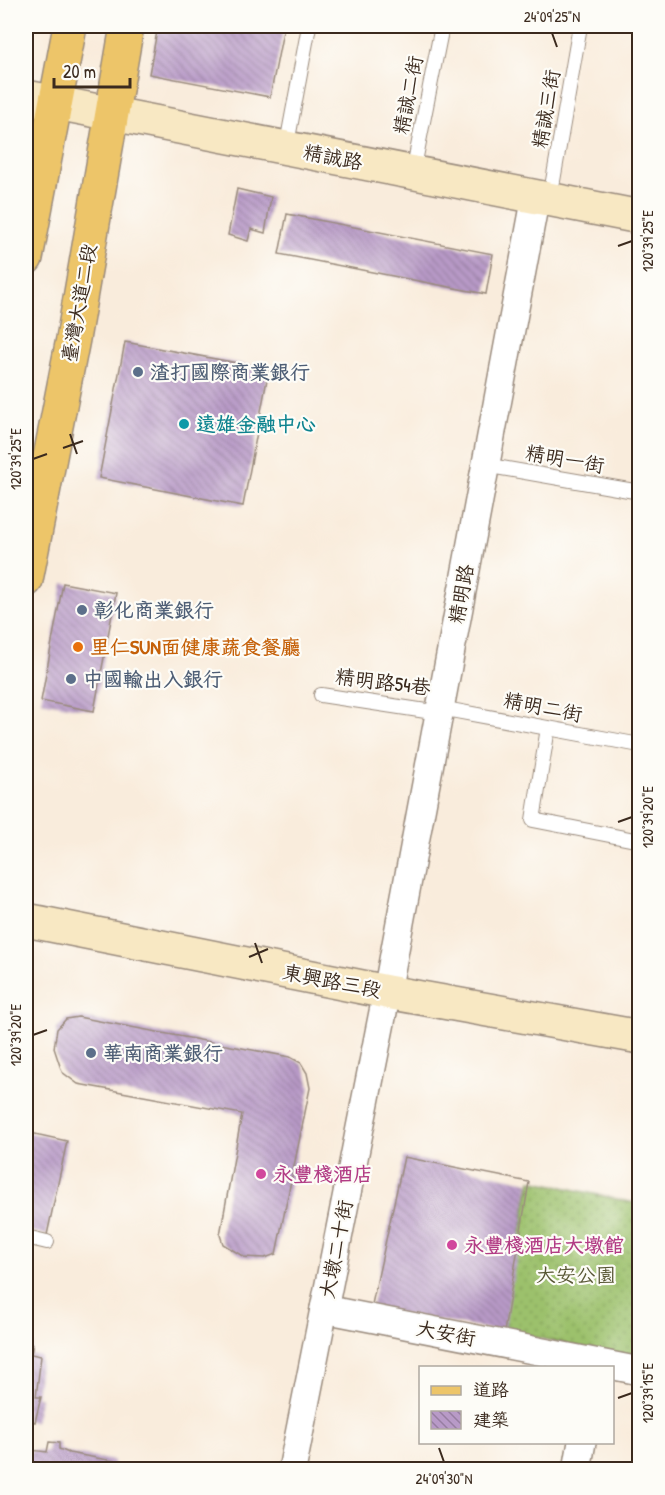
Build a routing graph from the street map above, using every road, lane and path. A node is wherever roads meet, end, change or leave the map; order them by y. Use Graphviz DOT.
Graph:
graph roads {
  1 [pos="70,26"];
  2 [pos="128,26"];
  3 [pos="309,26"];
  4 [pos="442,26"];
  5 [pos="580,26"];
  6 [pos="36,99"];
  7 [pos="112,114"];
  8 [pos="286,148"];
  9 [pos="413,172"];
  10 [pos="543,197"];
  11 [pos="639,217"];
  12 [pos="26,258"];
  13 [pos="484,465"];
  14 [pos="639,492"];
  15 [pos="26,580"];
  16 [pos="321,695"];
  17 [pos="440,708"];
  18 [pos="548,728"];
  19 [pos="639,745"];
  20 [pos="639,840"];
  21 [pos="26,920"];
  22 [pos="387,992"];
  23 [pos="639,1036"];
  24 [pos="26,1237"];
  25 [pos="47,1242"];
  26 [pos="324,1309"];
  27 [pos="597,1365"];
  28 [pos="614,1367"];
  29 [pos="639,1371"];
  30 [pos="582,1444"];
  31 [pos="292,1470"];
  32 [pos="577,1470"];
  1 -- 6 [label="main road"];
  2 -- 7 [label="main road, 臺灣大道二段"];
  3 -- 8 [label="lane"];
  4 -- 9 [label="lane, 精誠二街"];
  5 -- 10 [label="lane, 精誠三街"];
  6 -- 7 [label="street, 精誠路"];
  6 -- 12 [label="main road"];
  7 -- 8 [label="street, 精誠路"];
  7 -- 15 [label="main road, 臺灣大道二段"];
  8 -- 9 [label="street, 精誠路"];
  9 -- 10 [label="street, 精誠路"];
  10 -- 11 [label="street, 精誠路"];
  10 -- 13 [label="street, 精明路"];
  13 -- 14 [label="lane, 精明一街"];
  13 -- 17 [label="street, 精明路"];
  16 -- 17 [label="lane, 精明路54巷"];
  17 -- 18 [label="lane, 精明二街"];
  17 -- 22 [label="street, 精明路"];
  18 -- 19 [label="lane, 精明二街"];
  18 -- 20 [label="lane"];
  21 -- 22 [label="street, 東興路三段"];
  22 -- 23 [label="street, 東興路三段"];
  22 -- 26 [label="street, 大墩二十街"];
  24 -- 25 [label="lane"];
  26 -- 27 [label="street, 大安街"];
  26 -- 31 [label="street, 大墩二十街"];
  28 -- 29 [label="street, 大安街"];
  30 -- 32 [label="street"];
}
